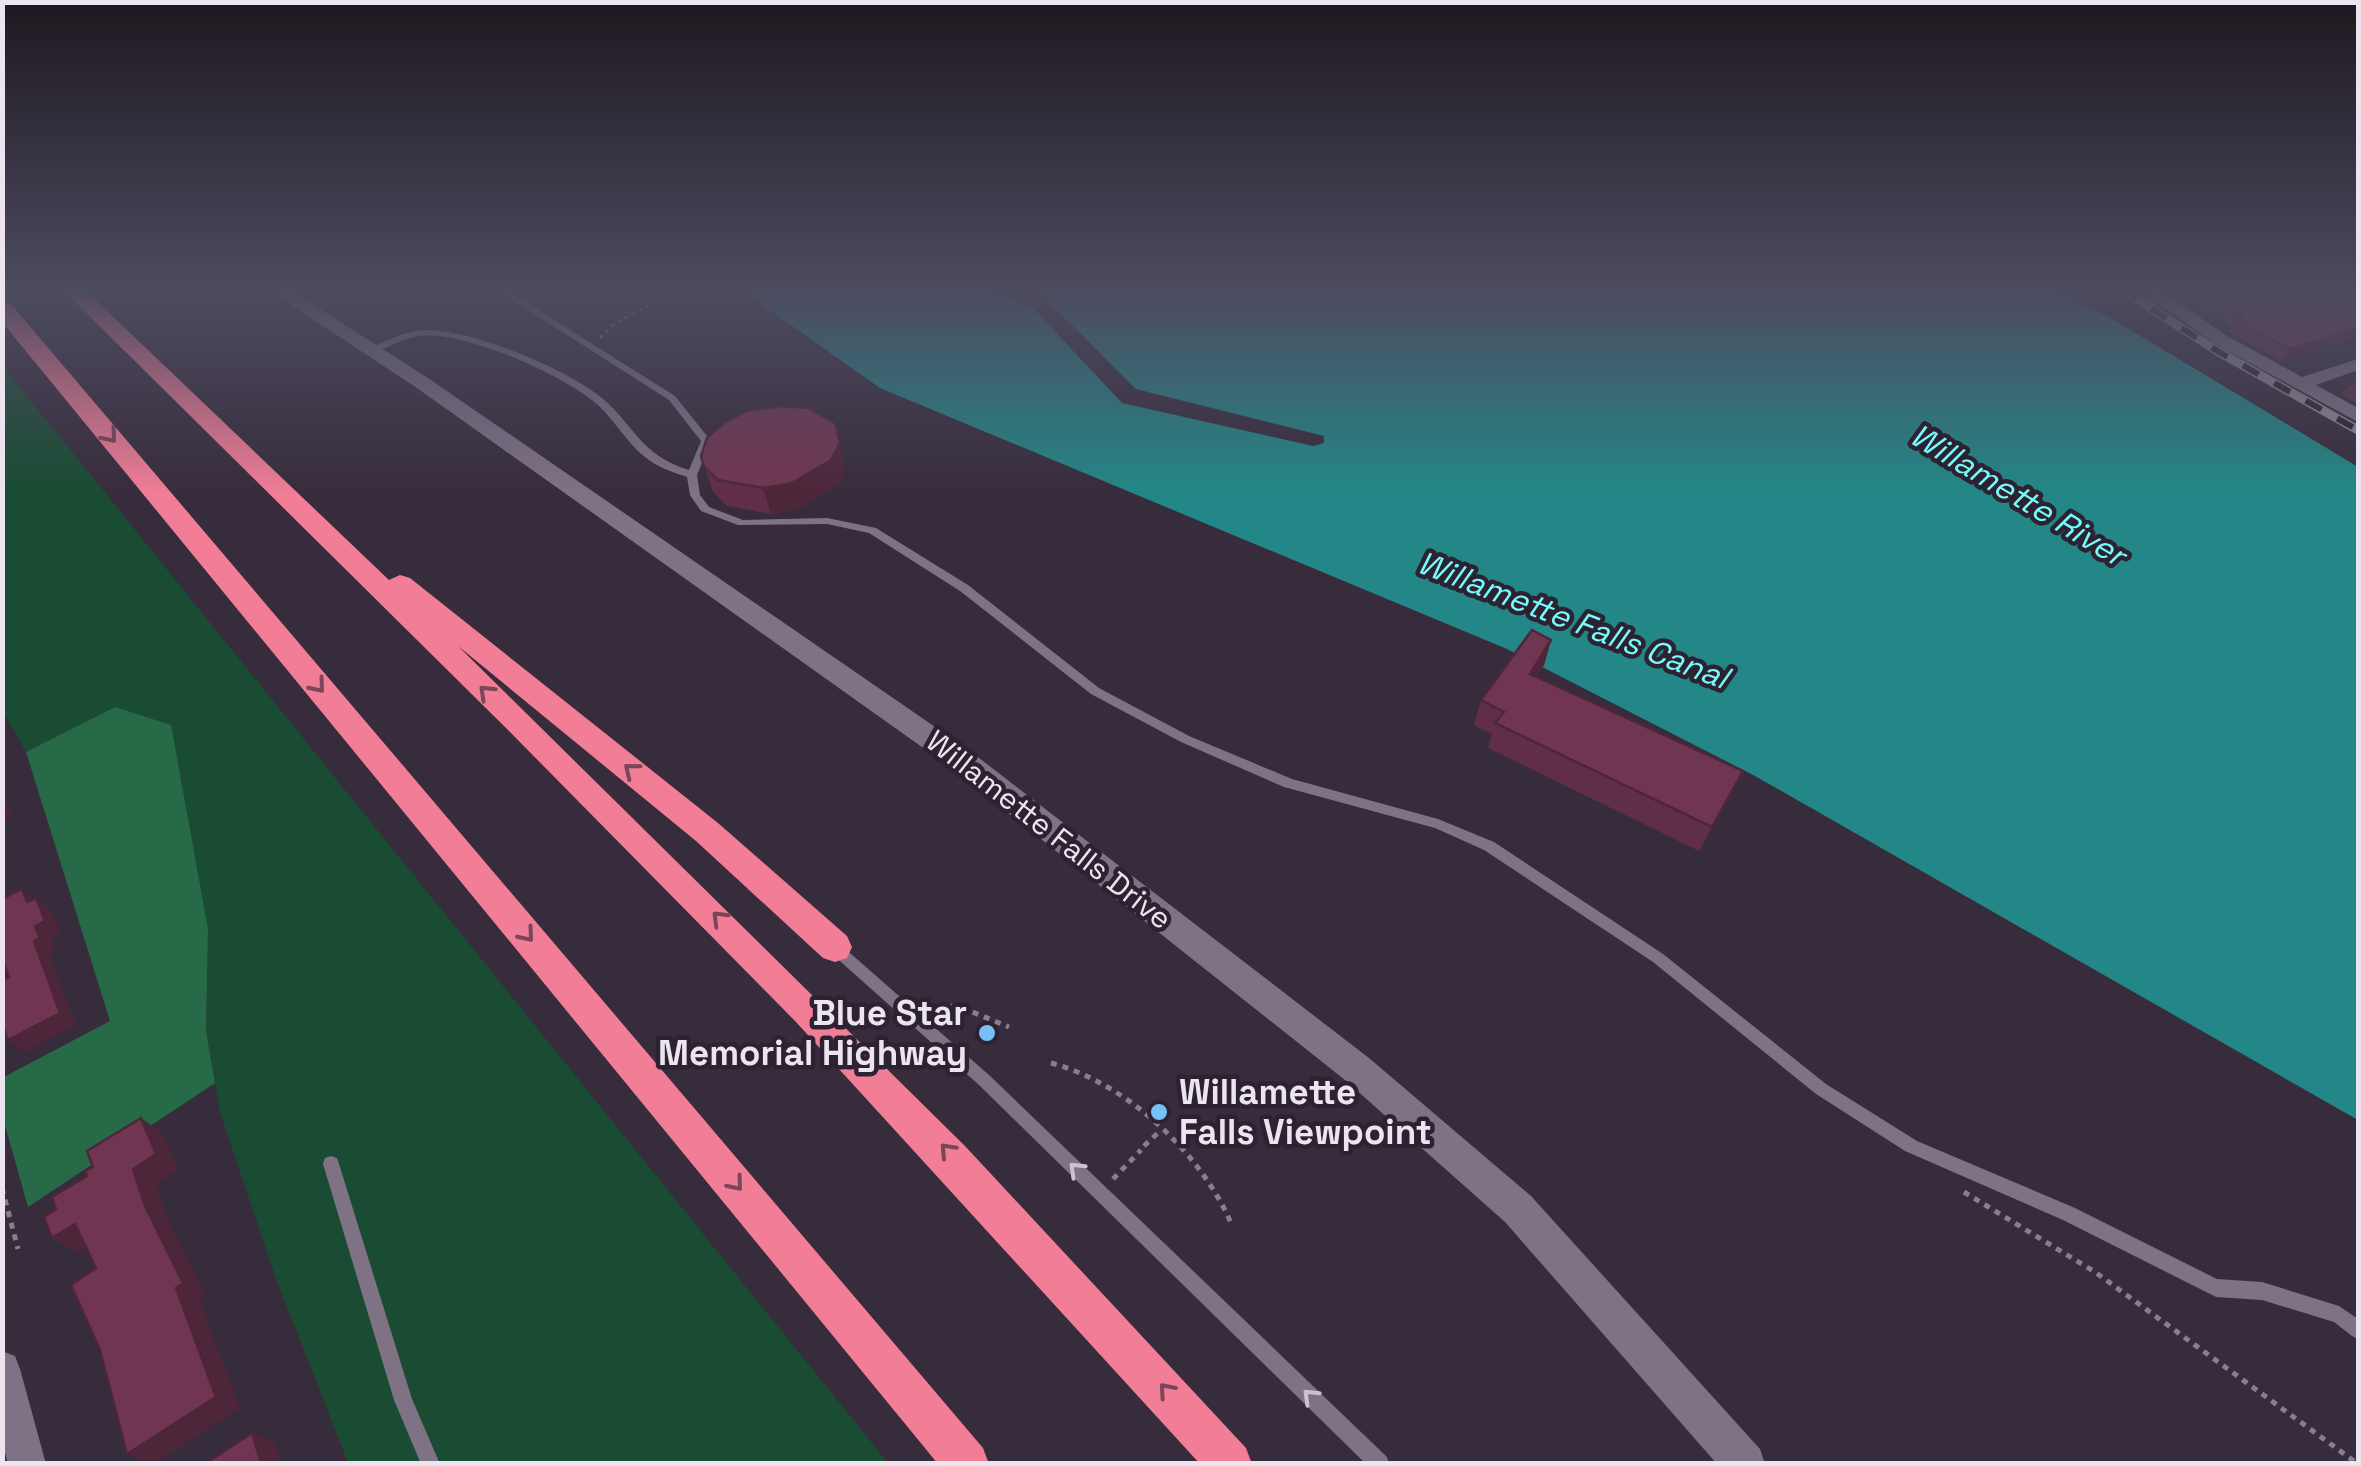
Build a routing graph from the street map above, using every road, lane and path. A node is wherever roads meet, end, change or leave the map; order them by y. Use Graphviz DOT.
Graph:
graph roads {
  1 [pos="43,357"];
  2 [pos="143,357"];
  3 [pos="381,357"];
  4 [pos="515,357"];
  5 [pos="604,357"];
  6 [pos="2256,357"];
  7 [pos="2358,364"];
  8 [pos="2302,383"];
  9 [pos="2358,416"];
  10 [pos="254,465"];
  11 [pos="692,475"];
  12 [pos="834,947"];
  13 [pos="938,1007"];
  14 [pos="1009,1028"];
  15 [pos="1052,1063"];
  16 [pos="1160,1131"];
  17 [pos="331,1164"];
  18 [pos="2,1188"];
  19 [pos="1960,1190"];
  20 [pos="1100,1193"];
  21 [pos="1230,1223"];
  22 [pos="18,1249"];
  23 [pos="2358,1330"];
  24 [pos="2,1369"];
  25 [pos="27,1464"];
  26 [pos="431,1464"];
  27 [pos="968,1464"];
  28 [pos="1230,1464"];
  29 [pos="1380,1464"];
  30 [pos="1745,1464"];
  31 [pos="2358,1464"];
  1 -- 27 [label="highway, one-way"];
  2 -- 10 [label="highway"];
  3 -- 30 [label="street, Willamette Falls Drive"];
  4 -- 11 [label="lane"];
  5 -- 11 [label="lane"];
  6 -- 8 [label="street"];
  7 -- 8 [label="street"];
  8 -- 9 [label="street"];
  12 -- 10 [label="highway, one-way"];
  28 -- 10 [label="highway, one-way"];
  11 -- 23 [label="lane"];
  20 -- 12 [label="lane, one-way"];
  13 -- 14 [label="path"];
  15 -- 16 [label="path"];
  16 -- 20 [label="path"];
  16 -- 21 [label="path"];
  17 -- 26 [label="lane"];
  18 -- 22 [label="path"];
  19 -- 31 [label="path"];
  29 -- 20 [label="lane, one-way"];
  24 -- 25 [label="street"];
}
